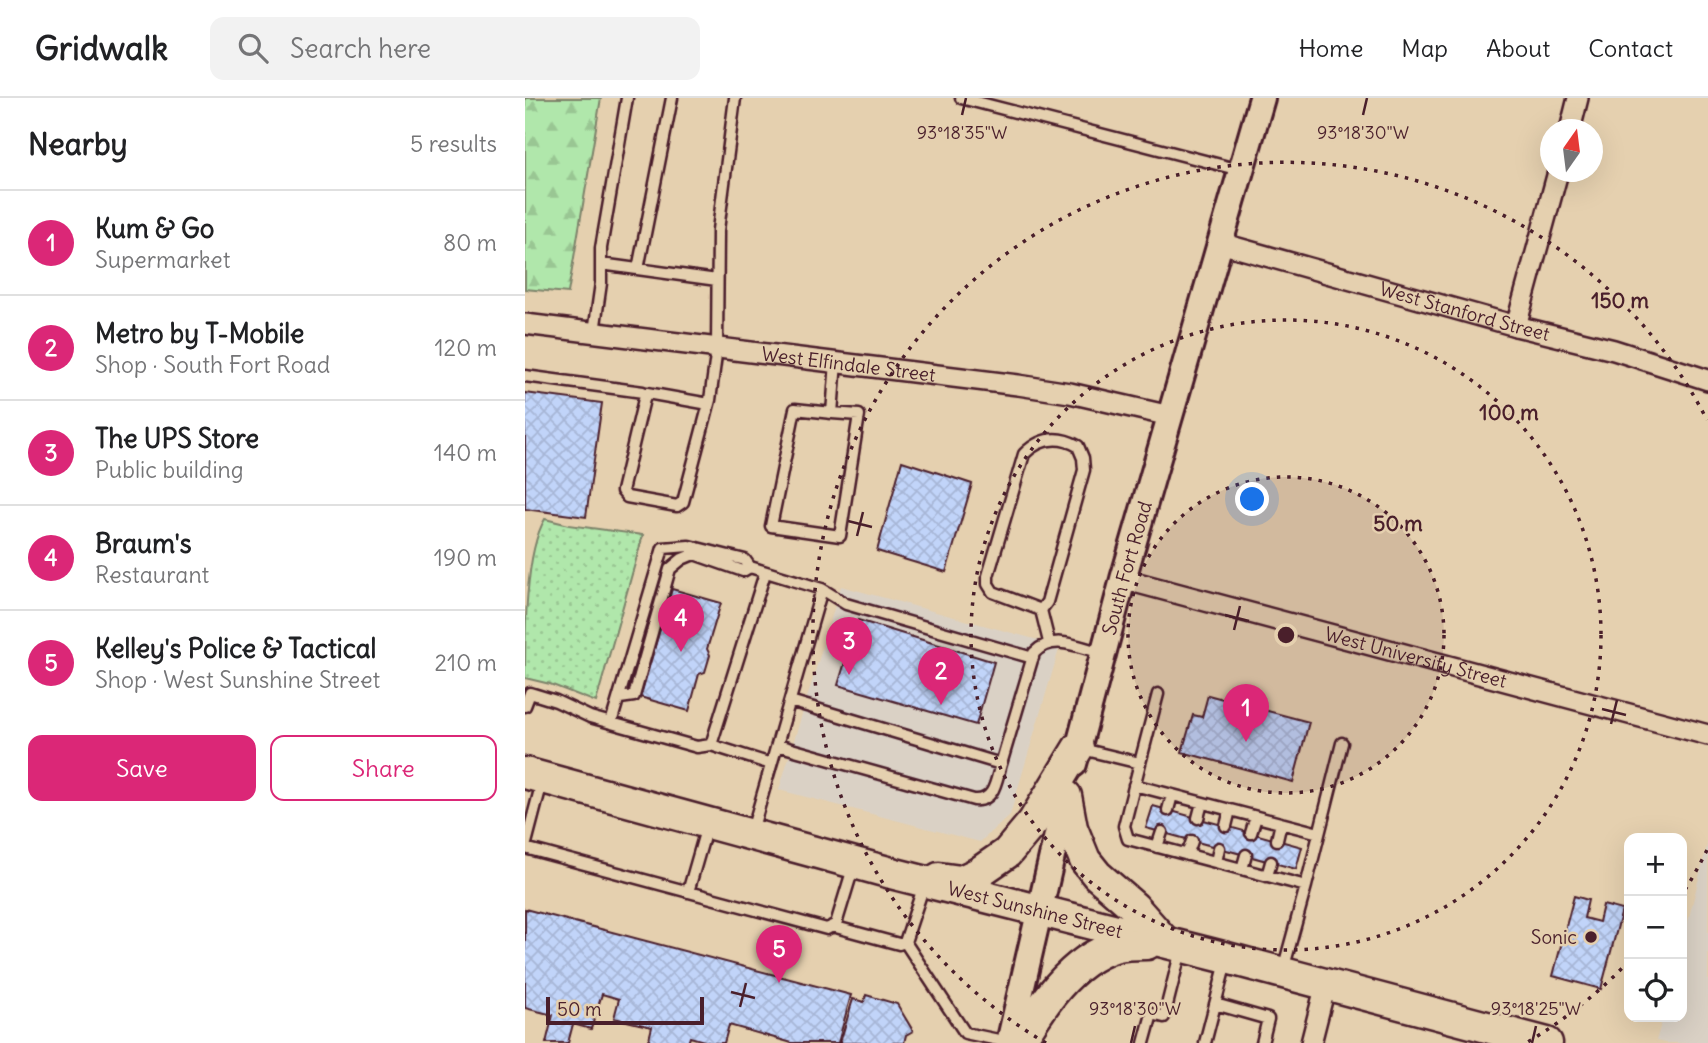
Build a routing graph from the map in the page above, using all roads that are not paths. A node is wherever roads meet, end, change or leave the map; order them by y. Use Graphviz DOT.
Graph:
graph roads {
  1 [pos="627,98"];
  2 [pos="671,98"];
  3 [pos="735,98"];
  4 [pos="961,98"];
  5 [pos="1262,98"];
  6 [pos="1579,98"];
  7 [pos="1573,119"];
  8 [pos="1241,170"];
  9 [pos="1555,182"];
  10 [pos="1220,243"];
  11 [pos="601,264"];
  12 [pos="638,269"];
  13 [pos="717,280"];
  14 [pos="525,324"];
  15 [pos="1516,326"];
  16 [pos="594,332"];
  17 [pos="717,348"];
  18 [pos="836,362"];
  19 [pos="525,376"];
  20 [pos="1708,380"];
  21 [pos="645,395"];
  22 [pos="709,404"];
  23 [pos="832,413"];
  24 [pos="1170,416"];
  25 [pos="750,567"];
  26 [pos="765,573"];
  27 [pos="1123,579"];
  28 [pos="822,589"];
  29 [pos="1041,610"];
  30 [pos="1049,642"];
  31 [pos="1103,653"];
  32 [pos="1033,658"];
  33 [pos="527,692"];
  34 [pos="1158,694"];
  35 [pos="619,698"];
  36 [pos="790,701"];
  37 [pos="525,706"];
  38 [pos="611,723"];
  39 [pos="1708,735"];
  40 [pos="1342,743"];
  41 [pos="711,745"];
  42 [pos="777,745"];
  43 [pos="1078,748"];
  44 [pos="1140,763"];
  45 [pos="771,764"];
  46 [pos="1001,764"];
  47 [pos="534,776"];
  48 [pos="1134,785"];
  49 [pos="1172,795"];
  50 [pos="1066,796"];
  51 [pos="1202,803"];
  52 [pos="1168,810"];
  53 [pos="1230,810"];
  54 [pos="1255,817"];
  55 [pos="1198,818"];
  56 [pos="708,822"];
  57 [pos="1281,823"];
  58 [pos="1226,826"];
  59 [pos="1162,832"];
  60 [pos="1251,833"];
  61 [pos="1319,833"];
  62 [pos="751,834"];
  63 [pos="1277,840"];
  64 [pos="1192,841"];
  65 [pos="525,847"];
  66 [pos="1157,847"];
  67 [pos="1219,848"];
  68 [pos="1187,855"];
  69 [pos="1246,855"];
  70 [pos="1216,862"];
  71 [pos="1271,862"];
  72 [pos="855,863"];
  73 [pos="1242,869"];
  74 [pos="895,874"];
  75 [pos="1267,876"];
  76 [pos="925,881"];
  77 [pos="1306,886"];
  78 [pos="688,892"];
  79 [pos="1040,909"];
  80 [pos="832,926"];
  81 [pos="905,942"];
  82 [pos="1173,944"];
  83 [pos="1227,958"];
  84 [pos="1282,973"];
  85 [pos="1326,984"];
  86 [pos="1215,1004"];
  87 [pos="964,1038"];
  88 [pos="1016,1043"];
  89 [pos="1144,1043"];
  90 [pos="1205,1043"];
  91 [pos="1262,1043"];
  92 [pos="1311,1043"];
  93 [pos="1547,1043"];
  1 -- 11 [label="lane"];
  2 -- 12 [label="lane"];
  3 -- 13 [label="lane"];
  4 -- 8 [label="lane"];
  5 -- 8 [label="street, South Fort Road"];
  6 -- 7 [label="street"];
  8 -- 10 [label="street, South Fort Road"];
  9 -- 15 [label="street"];
  10 -- 15 [label="street, West Stanford Street"];
  10 -- 24 [label="street, South Fort Road"];
  11 -- 12 [label="lane"];
  11 -- 16 [label="lane"];
  12 -- 13 [label="lane"];
  13 -- 17 [label="lane"];
  14 -- 16 [label="street, West Elfindale Street"];
  15 -- 20 [label="street, West Stanford Street"];
  16 -- 17 [label="street, West Elfindale Street"];
  17 -- 18 [label="street, West Elfindale Street"];
  17 -- 22 [label="lane"];
  18 -- 23 [label="lane"];
  18 -- 24 [label="street, West Elfindale Street"];
  19 -- 21 [label="lane"];
  21 -- 22 [label="lane"];
  21 -- 22 [label="lane"];
  23 -- 23 [label="lane"];
  24 -- 27 [label="street, South Fort Road"];
  25 -- 26 [label="lane"];
  25 -- 35 [label="lane"];
  25 -- 35 [label="lane"];
  26 -- 28 [label="lane"];
  26 -- 41 [label="lane"];
  27 -- 31 [label="street, South Fort Road"];
  27 -- 39 [label="street, West University Street"];
  28 -- 32 [label="lane"];
  28 -- 36 [label="lane"];
  29 -- 29 [label="lane"];
  29 -- 30 [label="lane"];
  30 -- 31 [label="lane"];
  30 -- 32 [label="lane"];
  31 -- 43 [label="street, South Fort Road"];
  32 -- 46 [label="lane"];
  33 -- 37 [label="lane"];
  33 -- 38 [label="lane"];
  34 -- 44 [label="lane"];
  35 -- 38 [label="lane"];
  36 -- 42 [label="lane"];
  36 -- 46 [label="lane"];
  38 -- 41 [label="lane"];
  40 -- 61 [label="lane"];
  41 -- 45 [label="lane"];
  42 -- 45 [label="lane"];
  42 -- 46 [label="lane"];
  43 -- 44 [label="lane"];
  43 -- 50 [label="street, South Fort Road"];
  43 -- 74 [label="main road"];
  44 -- 48 [label="lane"];
  45 -- 62 [label="lane"];
  47 -- 56 [label="main road, West Sunshine Street"];
  47 -- 65 [label="lane"];
  48 -- 49 [label="lane"];
  48 -- 66 [label="lane"];
  49 -- 51 [label="lane"];
  49 -- 52 [label="lane"];
  50 -- 79 [label="street, South Fort Road"];
  50 -- 82 [label="main road"];
  51 -- 53 [label="lane"];
  51 -- 55 [label="lane"];
  53 -- 54 [label="lane"];
  53 -- 58 [label="lane"];
  54 -- 57 [label="lane"];
  54 -- 60 [label="lane"];
  56 -- 62 [label="main road, West Sunshine Street"];
  56 -- 78 [label="lane"];
  57 -- 61 [label="lane"];
  57 -- 63 [label="lane"];
  59 -- 66 [label="lane"];
  61 -- 77 [label="lane"];
  62 -- 72 [label="main road, West Sunshine Street"];
  64 -- 68 [label="lane"];
  65 -- 78 [label="lane"];
  66 -- 68 [label="lane"];
  67 -- 70 [label="lane"];
  68 -- 70 [label="lane"];
  69 -- 73 [label="lane"];
  70 -- 73 [label="lane"];
  71 -- 75 [label="lane"];
  72 -- 74 [label="main road, West Sunshine Street"];
  72 -- 80 [label="lane"];
  73 -- 75 [label="lane"];
  74 -- 76 [label="main road, West Sunshine Street"];
  75 -- 77 [label="lane"];
  76 -- 79 [label="main road, West Sunshine Street"];
  76 -- 81 [label="lane"];
  77 -- 84 [label="lane"];
  78 -- 80 [label="lane"];
  79 -- 82 [label="main road, West Sunshine Street"];
  79 -- 88 [label="street, South Fort Road"];
  80 -- 81 [label="lane"];
  81 -- 87 [label="lane"];
  82 -- 83 [label="main road, West Sunshine Street"];
  82 -- 88 [label="main road"];
  82 -- 89 [label="lane"];
  83 -- 84 [label="main road, West Sunshine Street"];
  83 -- 86 [label="lane"];
  84 -- 85 [label="main road, West Sunshine Street"];
  85 -- 92 [label="street"];
  85 -- 93 [label="main road, West Sunshine Street"];
  86 -- 90 [label="lane"];
  86 -- 91 [label="lane"];
  87 -- 88 [label="lane"];
}
